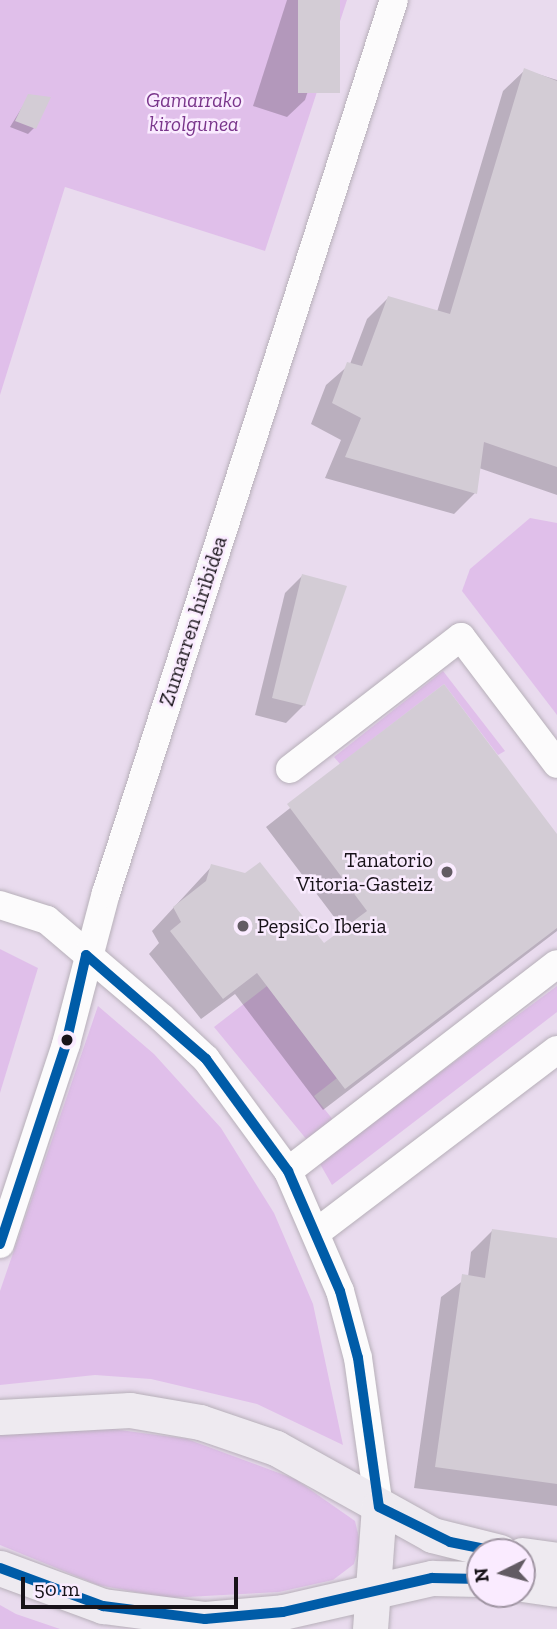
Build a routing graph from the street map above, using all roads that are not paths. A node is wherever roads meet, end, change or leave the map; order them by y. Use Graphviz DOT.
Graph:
graph roads {
  1 [pos="394,0"];
  2 [pos="557,764"];
  3 [pos="290,769"];
  4 [pos="0,905"];
  5 [pos="86,955"];
  6 [pos="557,964"];
  7 [pos="557,1050"];
  8 [pos="288,1171"];
  9 [pos="317,1232"];
  10 [pos="0,1244"];
  11 [pos="0,1417"];
  12 [pos="379,1507"];
  13 [pos="466,1545"];
  14 [pos="536,1557"];
  15 [pos="557,1560"];
  16 [pos="0,1568"];
  17 [pos="466,1579"];
  18 [pos="536,1586"];
  19 [pos="557,1590"];
  20 [pos="375,1591"];
  21 [pos="370,1629"];
  1 -- 5 [label="street, Zumarren hiribidea"];
  2 -- 3 [label="street"];
  4 -- 5 [label="street"];
  5 -- 8 [label="street"];
  5 -- 10 [label="street, Zumarren hiribidea"];
  6 -- 8 [label="street"];
  7 -- 9 [label="street"];
  8 -- 9 [label="street"];
  9 -- 12 [label="street"];
  11 -- 12 [label="main road"];
  12 -- 13 [label="main road"];
  12 -- 20 [label="main road"];
  14 -- 15 [label="main road"];
  16 -- 20 [label="main road"];
  17 -- 20 [label="main road"];
  18 -- 19 [label="main road"];
  20 -- 21 [label="main road"];
}
